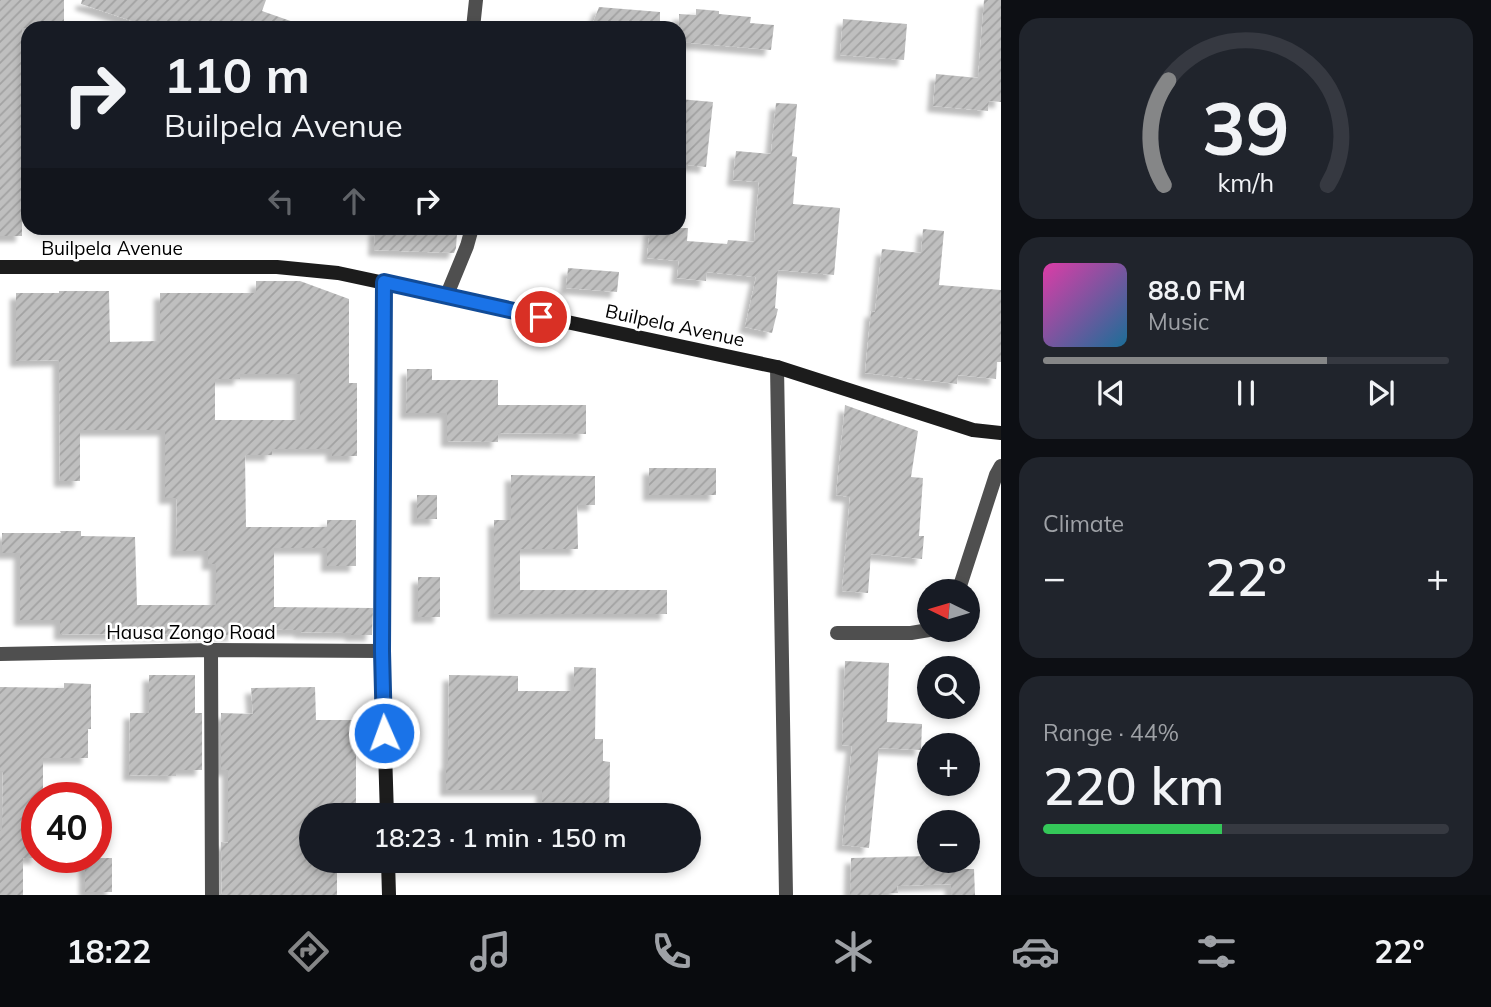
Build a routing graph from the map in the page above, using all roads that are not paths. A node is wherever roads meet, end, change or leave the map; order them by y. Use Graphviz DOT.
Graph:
graph roads {
  1 [pos="477,0"];
  2 [pos="474,21"];
  3 [pos="470,235"];
  4 [pos="0,267"];
  5 [pos="384,282"];
  6 [pos="446,297"];
  7 [pos="777,367"];
  8 [pos="1001,433"];
  9 [pos="999,473"];
  10 [pos="962,579"];
  11 [pos="917,632"];
  12 [pos="837,633"];
  13 [pos="211,650"];
  14 [pos="382,651"];
  15 [pos="0,654"];
  16 [pos="387,803"];
  17 [pos="388,873"];
  18 [pos="212,895"];
  19 [pos="389,895"];
  20 [pos="786,895"];
  1 -- 2 [label="street"];
  3 -- 6 [label="street"];
  4 -- 5 [label="street, Builpela Avenue"];
  5 -- 6 [label="street, Builpela Avenue"];
  5 -- 14 [label="street"];
  6 -- 7 [label="street, Builpela Avenue"];
  7 -- 8 [label="street, Builpela Avenue"];
  7 -- 20 [label="street"];
  9 -- 10 [label="street"];
  11 -- 12 [label="street"];
  13 -- 14 [label="street, Hausa Zongo Road"];
  13 -- 15 [label="street, Hausa Zongo Road"];
  13 -- 18 [label="street"];
  14 -- 16 [label="street"];
  17 -- 19 [label="street"];
}
